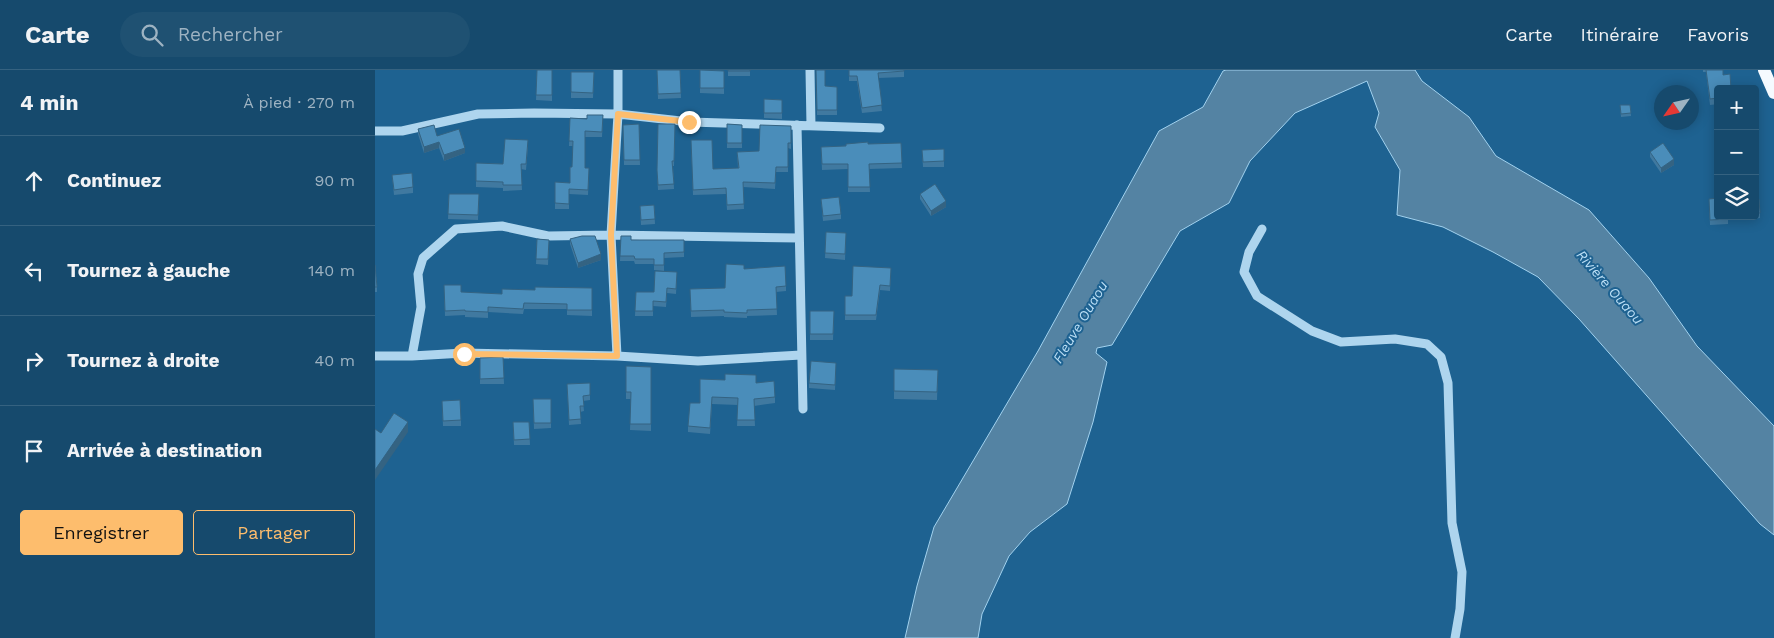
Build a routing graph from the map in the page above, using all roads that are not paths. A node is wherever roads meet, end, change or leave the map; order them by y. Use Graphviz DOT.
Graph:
graph roads {
  1 [pos="618,70"];
  2 [pos="811,70"];
  3 [pos="1764,70"];
  4 [pos="1773,90"];
  5 [pos="618,114"];
  6 [pos="797,125"];
  7 [pos="811,126"];
  8 [pos="880,128"];
  9 [pos="375,131"];
  10 [pos="1262,229"];
  11 [pos="611,235"];
  12 [pos="799,238"];
  13 [pos="801,355"];
  14 [pos="375,356"];
  15 [pos="411,356"];
  16 [pos="617,356"];
  17 [pos="803,409"];
  18 [pos="1455,638"];
  1 -- 5 [label="street"];
  2 -- 7 [label="street"];
  3 -- 4 [label="main road"];
  5 -- 6 [label="street"];
  5 -- 9 [label="street"];
  5 -- 11 [label="street"];
  6 -- 7 [label="street"];
  6 -- 12 [label="street"];
  7 -- 8 [label="street"];
  10 -- 18 [label="street"];
  11 -- 12 [label="street"];
  11 -- 15 [label="street"];
  11 -- 16 [label="street"];
  12 -- 13 [label="street"];
  13 -- 16 [label="street"];
  13 -- 17 [label="street"];
  14 -- 15 [label="street"];
  15 -- 16 [label="street"];
}
